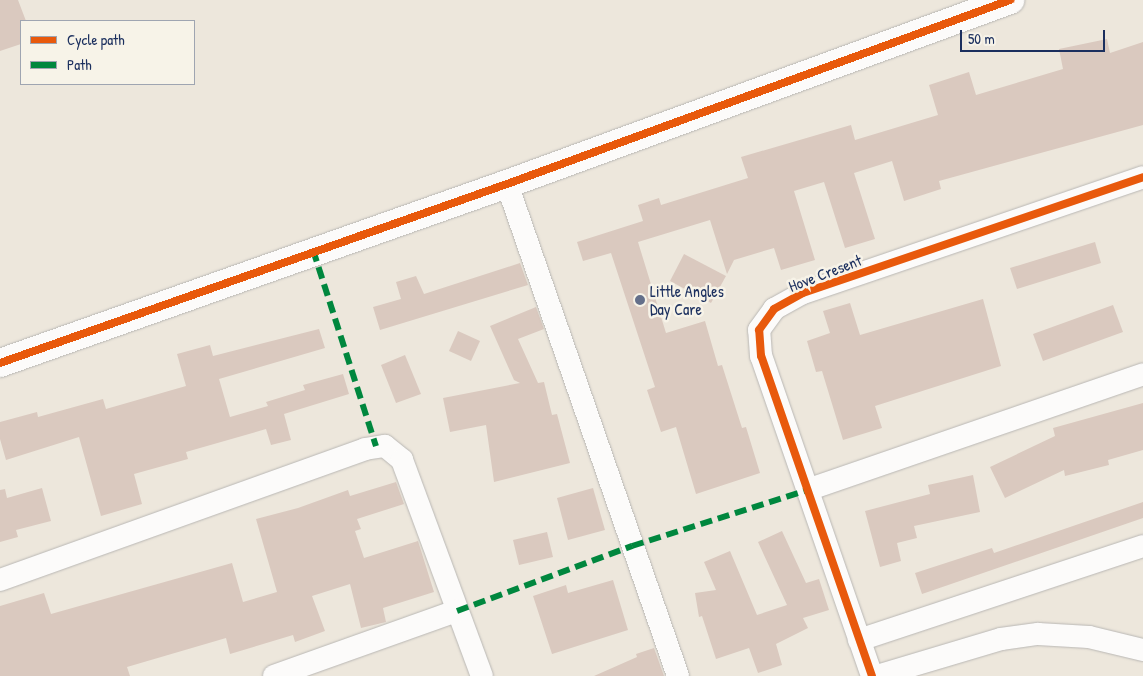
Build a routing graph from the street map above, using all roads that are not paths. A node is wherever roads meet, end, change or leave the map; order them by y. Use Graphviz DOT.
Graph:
graph roads {
  1 [pos="1010,0"];
  2 [pos="1143,177"];
  3 [pos="507,184"];
  4 [pos="0,363"];
  5 [pos="1143,374"];
  6 [pos="807,490"];
  7 [pos="1143,546"];
  8 [pos="0,580"];
  9 [pos="458,611"];
  10 [pos="859,640"];
  11 [pos="1143,650"];
  12 [pos="274,676"];
  13 [pos="482,676"];
  14 [pos="678,676"];
  15 [pos="872,676"];
  16 [pos="877,676"];
  1 -- 3 [label="street"];
  2 -- 6 [label="street, Hove Cresent"];
  3 -- 4 [label="street"];
  3 -- 14 [label="street"];
  5 -- 6 [label="street"];
  6 -- 10 [label="street, Hove Cresent"];
  7 -- 10 [label="street"];
  8 -- 9 [label="street"];
  9 -- 12 [label="street"];
  9 -- 13 [label="street"];
  10 -- 15 [label="street, Hove Cresent"];
  11 -- 16 [label="street"];
}
